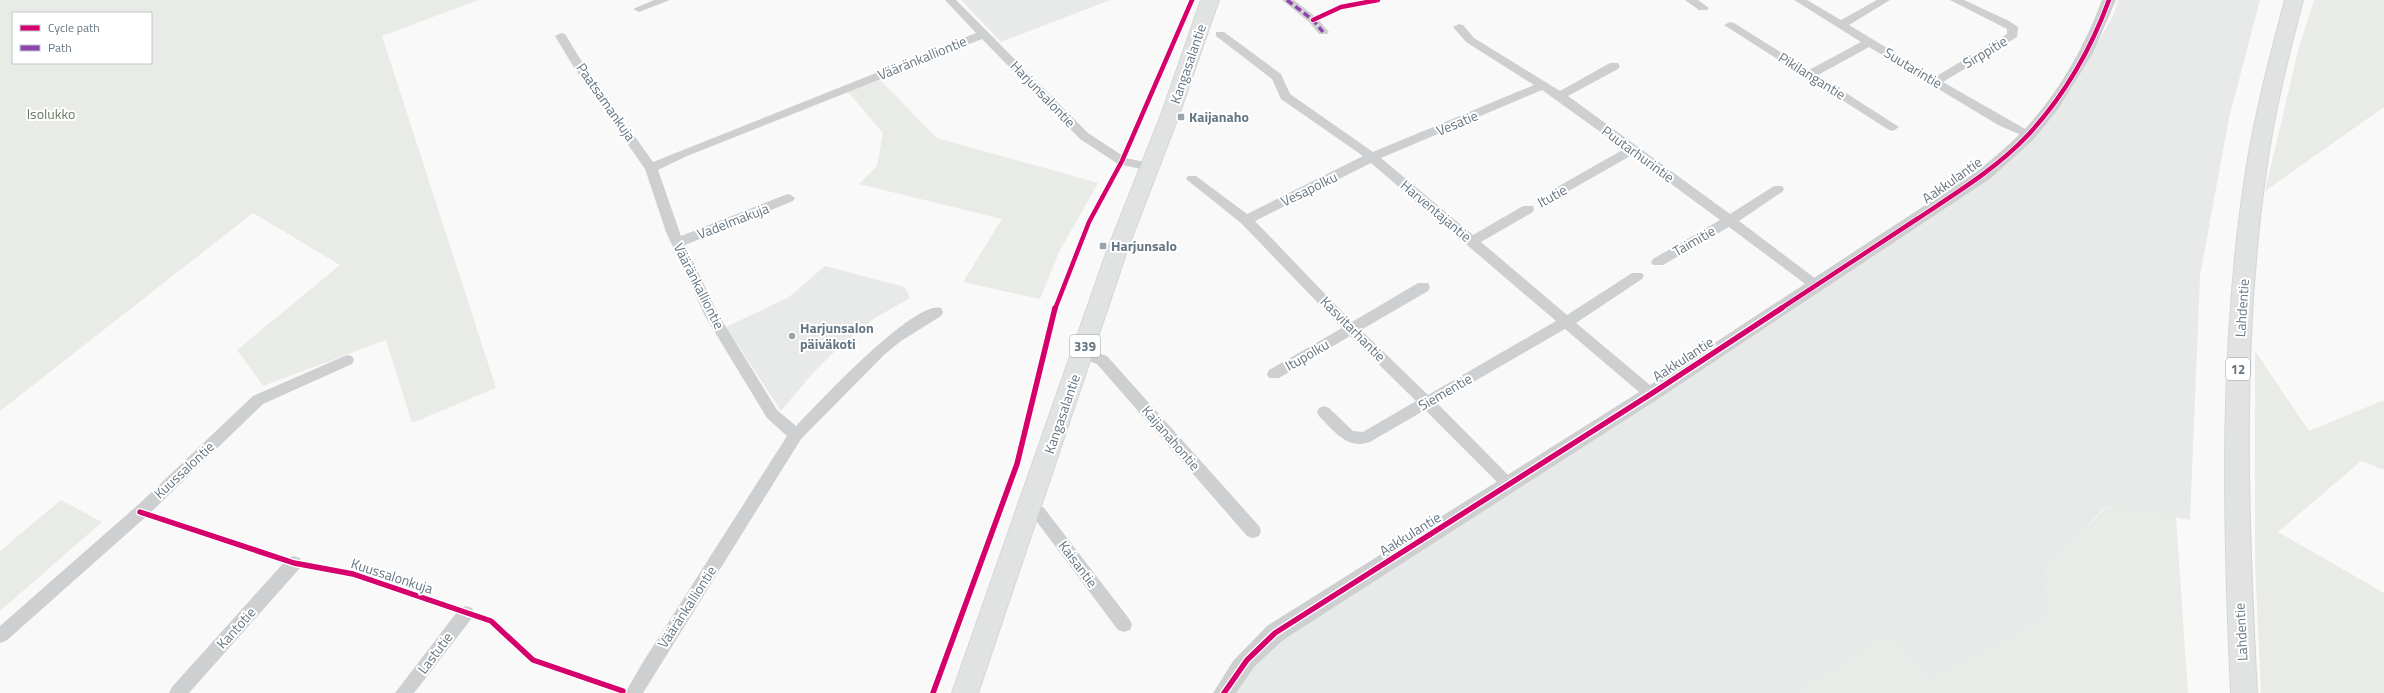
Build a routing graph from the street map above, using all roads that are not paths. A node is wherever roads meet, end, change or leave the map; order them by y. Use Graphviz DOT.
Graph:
graph roads {
  1 [pos="665,0"];
  2 [pos="950,0"];
  3 [pos="1210,0"];
  4 [pos="1287,0"];
  5 [pos="1690,0"];
  6 [pos="1799,0"];
  7 [pos="1885,0"];
  8 [pos="1955,0"];
  9 [pos="2109,0"];
  10 [pos="2288,0"];
  11 [pos="2294,0"];
  12 [pos="2302,0"];
  13 [pos="1703,8"];
  14 [pos="640,10"];
  15 [pos="1730,25"];
  16 [pos="1841,25"];
  17 [pos="1459,27"];
  18 [pos="1323,32"];
  19 [pos="982,34"];
  20 [pos="1220,34"];
  21 [pos="561,36"];
  22 [pos="1869,42"];
  23 [pos="2280,48"];
  24 [pos="1614,66"];
  25 [pos="1810,74"];
  26 [pos="1936,81"];
  27 [pos="1542,86"];
  28 [pos="1560,96"];
  29 [pos="1893,127"];
  30 [pos="2028,134"];
  31 [pos="1632,150"];
  32 [pos="1372,157"];
  33 [pos="1150,167"];
  34 [pos="651,168"];
  35 [pos="1192,179"];
  36 [pos="1778,189"];
  37 [pos="1556,193"];
  38 [pos="789,198"];
  39 [pos="1528,209"];
  40 [pos="1246,220"];
  41 [pos="1730,221"];
  42 [pos="1472,241"];
  43 [pos="677,243"];
  44 [pos="1658,262"];
  45 [pos="1637,276"];
  46 [pos="1816,285"];
  47 [pos="1423,287"];
  48 [pos="936,312"];
  49 [pos="1568,321"];
  50 [pos="1352,330"];
  51 [pos="1083,353"];
  52 [pos="347,360"];
  53 [pos="1274,374"];
  54 [pos="1651,394"];
  55 [pos="1427,403"];
  56 [pos="1324,412"];
  57 [pos="796,435"];
  58 [pos="1509,485"];
  59 [pos="1030,505"];
  60 [pos="1253,531"];
  61 [pos="294,563"];
  62 [pos="466,613"];
  63 [pos="1124,625"];
  64 [pos="0,636"];
  65 [pos="178,693"];
  66 [pos="404,693"];
  67 [pos="634,693"];
  68 [pos="965,693"];
  69 [pos="1224,693"];
  70 [pos="2244,693"];
  1 -- 14 [label="street"];
  2 -- 19 [label="street, Harjunsalontie"];
  3 -- 33 [label="main road, Kangasalantie / 339"];
  4 -- 18 [label="street"];
  5 -- 13 [label="street"];
  6 -- 16 [label="street, Suutarintie"];
  7 -- 16 [label="street"];
  8 -- 26 [label="street, Sirppitie"];
  9 -- 30 [label="street, Aakkulantie"];
  10 -- 23 [label="main road"];
  11 -- 23 [label="main road, Lahdentie / 12"];
  12 -- 23 [label="main road"];
  15 -- 25 [label="street, Pikilangantie"];
  16 -- 22 [label="street, Suutarintie"];
  17 -- 27 [label="street, Puutarhurintie"];
  19 -- 33 [label="street, Harjunsalontie"];
  19 -- 34 [label="street, Vääränkalliontie"];
  20 -- 32 [label="street, Harventajantie"];
  21 -- 34 [label="street, Paatsamankuja"];
  22 -- 25 [label="street"];
  22 -- 26 [label="street, Suutarintie"];
  23 -- 70 [label="main road, Lahdentie / 12"];
  24 -- 28 [label="street"];
  25 -- 29 [label="street, Pikilangantie"];
  26 -- 30 [label="street, Suutarintie"];
  27 -- 28 [label="street, Puutarhurintie"];
  27 -- 32 [label="street, Vesatie"];
  28 -- 31 [label="street, Puutarhurintie"];
  30 -- 46 [label="street, Aakkulantie"];
  31 -- 37 [label="street, Itutie"];
  31 -- 41 [label="street, Puutarhurintie"];
  32 -- 40 [label="street, Vesapolku"];
  32 -- 42 [label="street, Harventajantie"];
  33 -- 51 [label="main road, Kangasalantie / 339"];
  34 -- 43 [label="street, Vääränkalliontie"];
  35 -- 40 [label="street, Kasvitarhantie"];
  36 -- 41 [label="street, Taimitie"];
  38 -- 43 [label="street, Vadelmakuja"];
  39 -- 42 [label="street, Itutie"];
  40 -- 50 [label="street, Kasvitarhantie"];
  41 -- 44 [label="street, Taimitie"];
  41 -- 46 [label="street, Puutarhurintie"];
  42 -- 49 [label="street, Harventajantie"];
  43 -- 57 [label="street, Vääränkalliontie"];
  45 -- 49 [label="street"];
  46 -- 54 [label="street, Aakkulantie"];
  47 -- 50 [label="street, Itupolku"];
  48 -- 57 [label="street"];
  49 -- 54 [label="street, Harventajantie"];
  49 -- 55 [label="street, Siementie"];
  50 -- 53 [label="street, Itupolku"];
  50 -- 55 [label="street, Kasvitarhantie"];
  51 -- 59 [label="main road, Kangasalantie / 339"];
  51 -- 60 [label="street, Kaijanahontie"];
  52 -- 64 [label="street, Kuussalontie"];
  54 -- 58 [label="street, Aakkulantie"];
  55 -- 56 [label="street, Siementie"];
  55 -- 58 [label="street, Kasvitarhantie"];
  57 -- 67 [label="street, Vääränkalliontie"];
  58 -- 69 [label="street, Aakkulantie"];
  59 -- 63 [label="street, Kaisantie"];
  59 -- 68 [label="main road, Kangasalantie / 339"];
  61 -- 65 [label="street, Kantotie"];
  62 -- 66 [label="street, Lastutie"];
}
